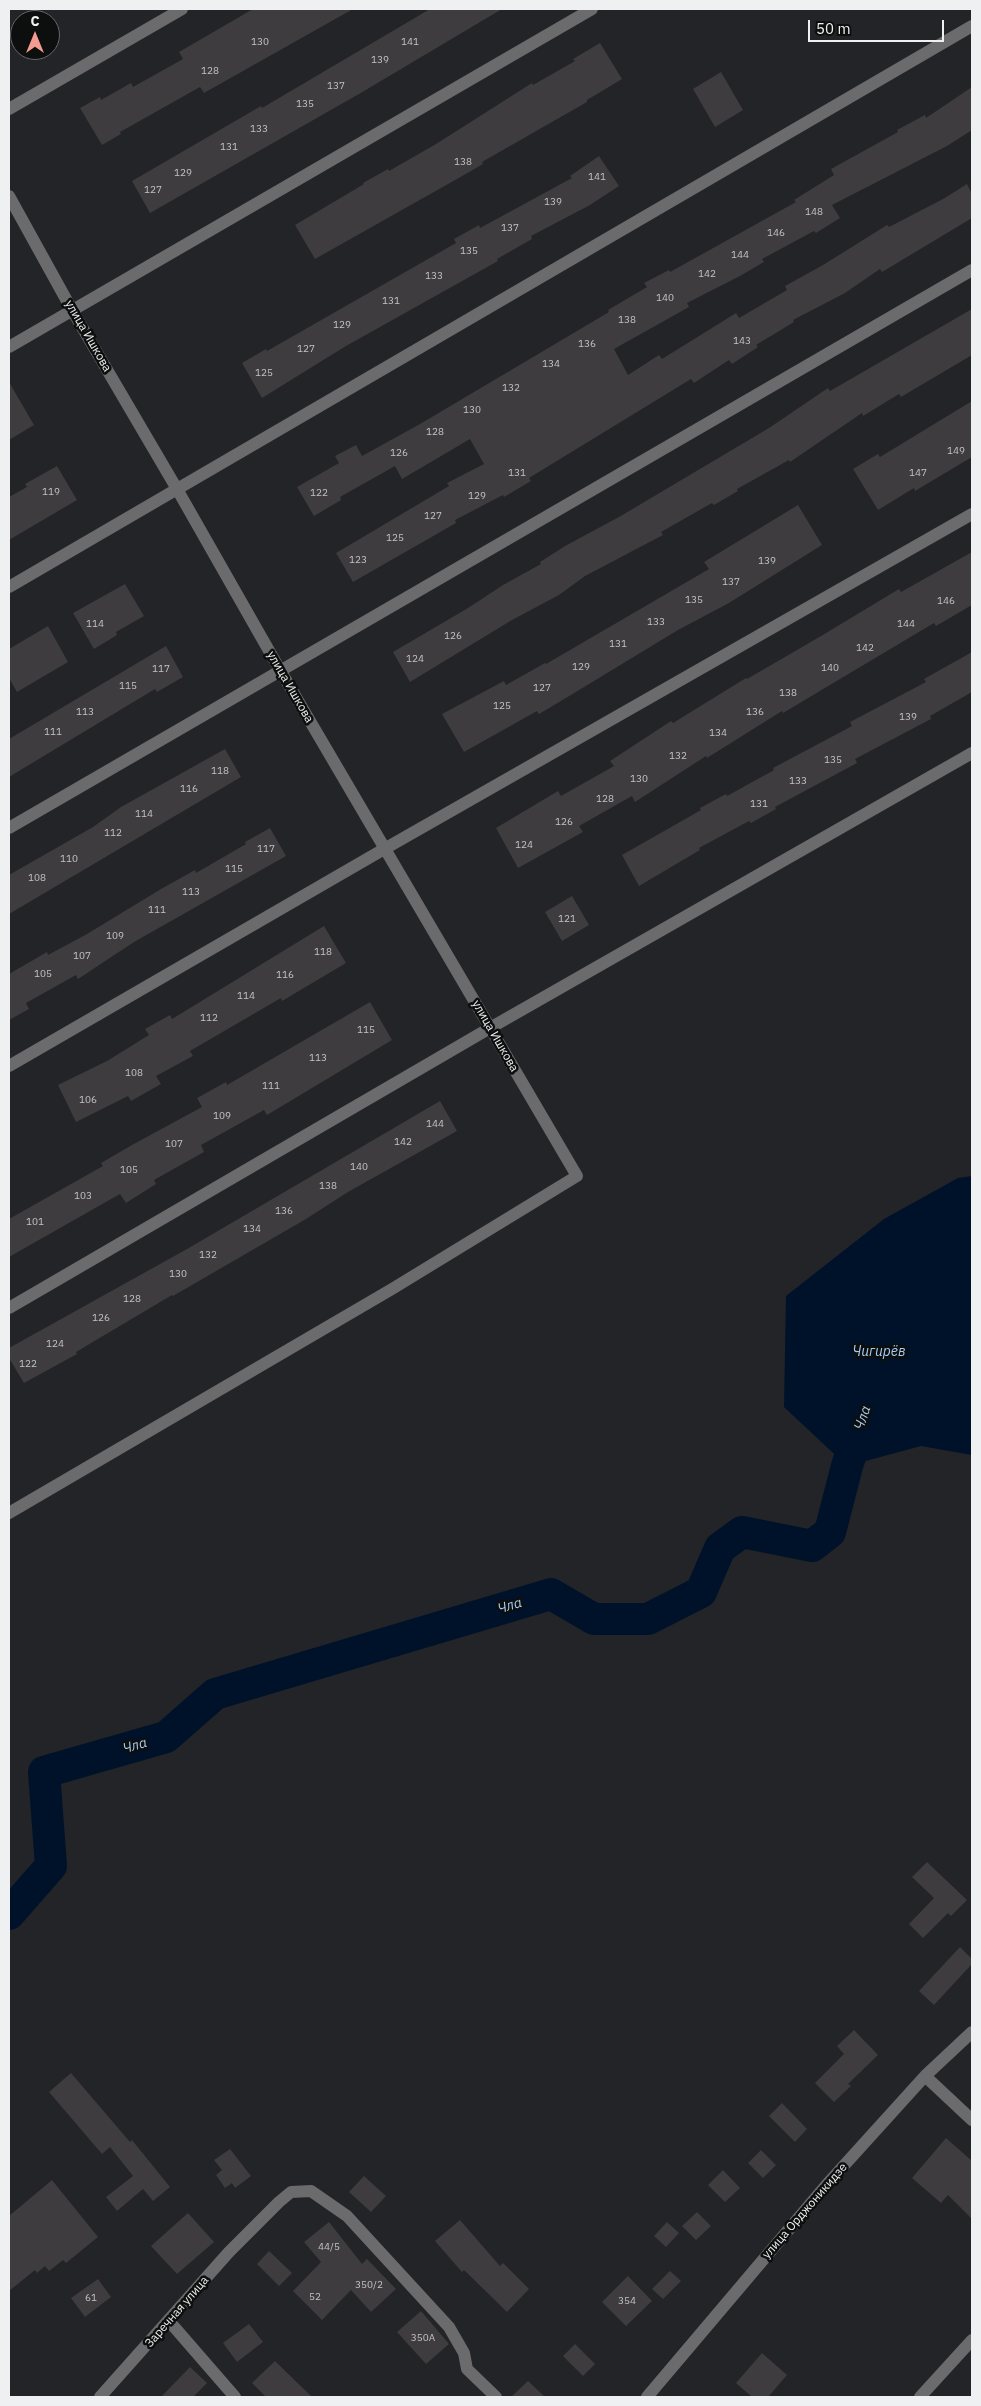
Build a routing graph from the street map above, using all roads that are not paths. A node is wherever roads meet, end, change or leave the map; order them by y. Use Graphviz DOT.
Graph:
graph roads {
  1 [pos="182,9"];
  2 [pos="592,9"];
  3 [pos="972,26"];
  4 [pos="9,109"];
  5 [pos="9,196"];
  6 [pos="972,270"];
  7 [pos="72,310"];
  8 [pos="9,347"];
  9 [pos="177,489"];
  10 [pos="972,514"];
  11 [pos="9,587"];
  12 [pos="280,670"];
  13 [pos="972,753"];
  14 [pos="9,828"];
  15 [pos="386,848"];
  16 [pos="490,1028"];
  17 [pos="9,1066"];
  18 [pos="9,1308"];
  19 [pos="9,1513"];
  20 [pos="972,2032"];
  21 [pos="925,2076"];
  22 [pos="972,2120"];
  23 [pos="169,2321"];
  24 [pos="972,2340"];
  25 [pos="100,2397"];
  26 [pos="235,2397"];
  27 [pos="496,2397"];
  28 [pos="647,2397"];
  29 [pos="920,2397"];
  1 -- 4 [label="street"];
  2 -- 7 [label="street"];
  3 -- 9 [label="street"];
  5 -- 7 [label="street, улица Ишкова"];
  6 -- 12 [label="street"];
  7 -- 8 [label="street"];
  7 -- 9 [label="street, улица Ишкова"];
  9 -- 11 [label="street"];
  9 -- 12 [label="street, улица Ишкова"];
  10 -- 15 [label="street"];
  12 -- 14 [label="street"];
  12 -- 15 [label="street, улица Ишкова"];
  13 -- 16 [label="street"];
  15 -- 16 [label="street, улица Ишкова"];
  15 -- 17 [label="street"];
  16 -- 18 [label="street"];
  16 -- 19 [label="street, улица Ишкова"];
  20 -- 21 [label="street, улица Орджоникидзе"];
  21 -- 22 [label="street"];
  21 -- 28 [label="street, улица Орджоникидзе"];
  23 -- 25 [label="street, Заречная улица"];
  23 -- 26 [label="street"];
  23 -- 27 [label="street, Заречная улица"];
  24 -- 29 [label="street"];
}
